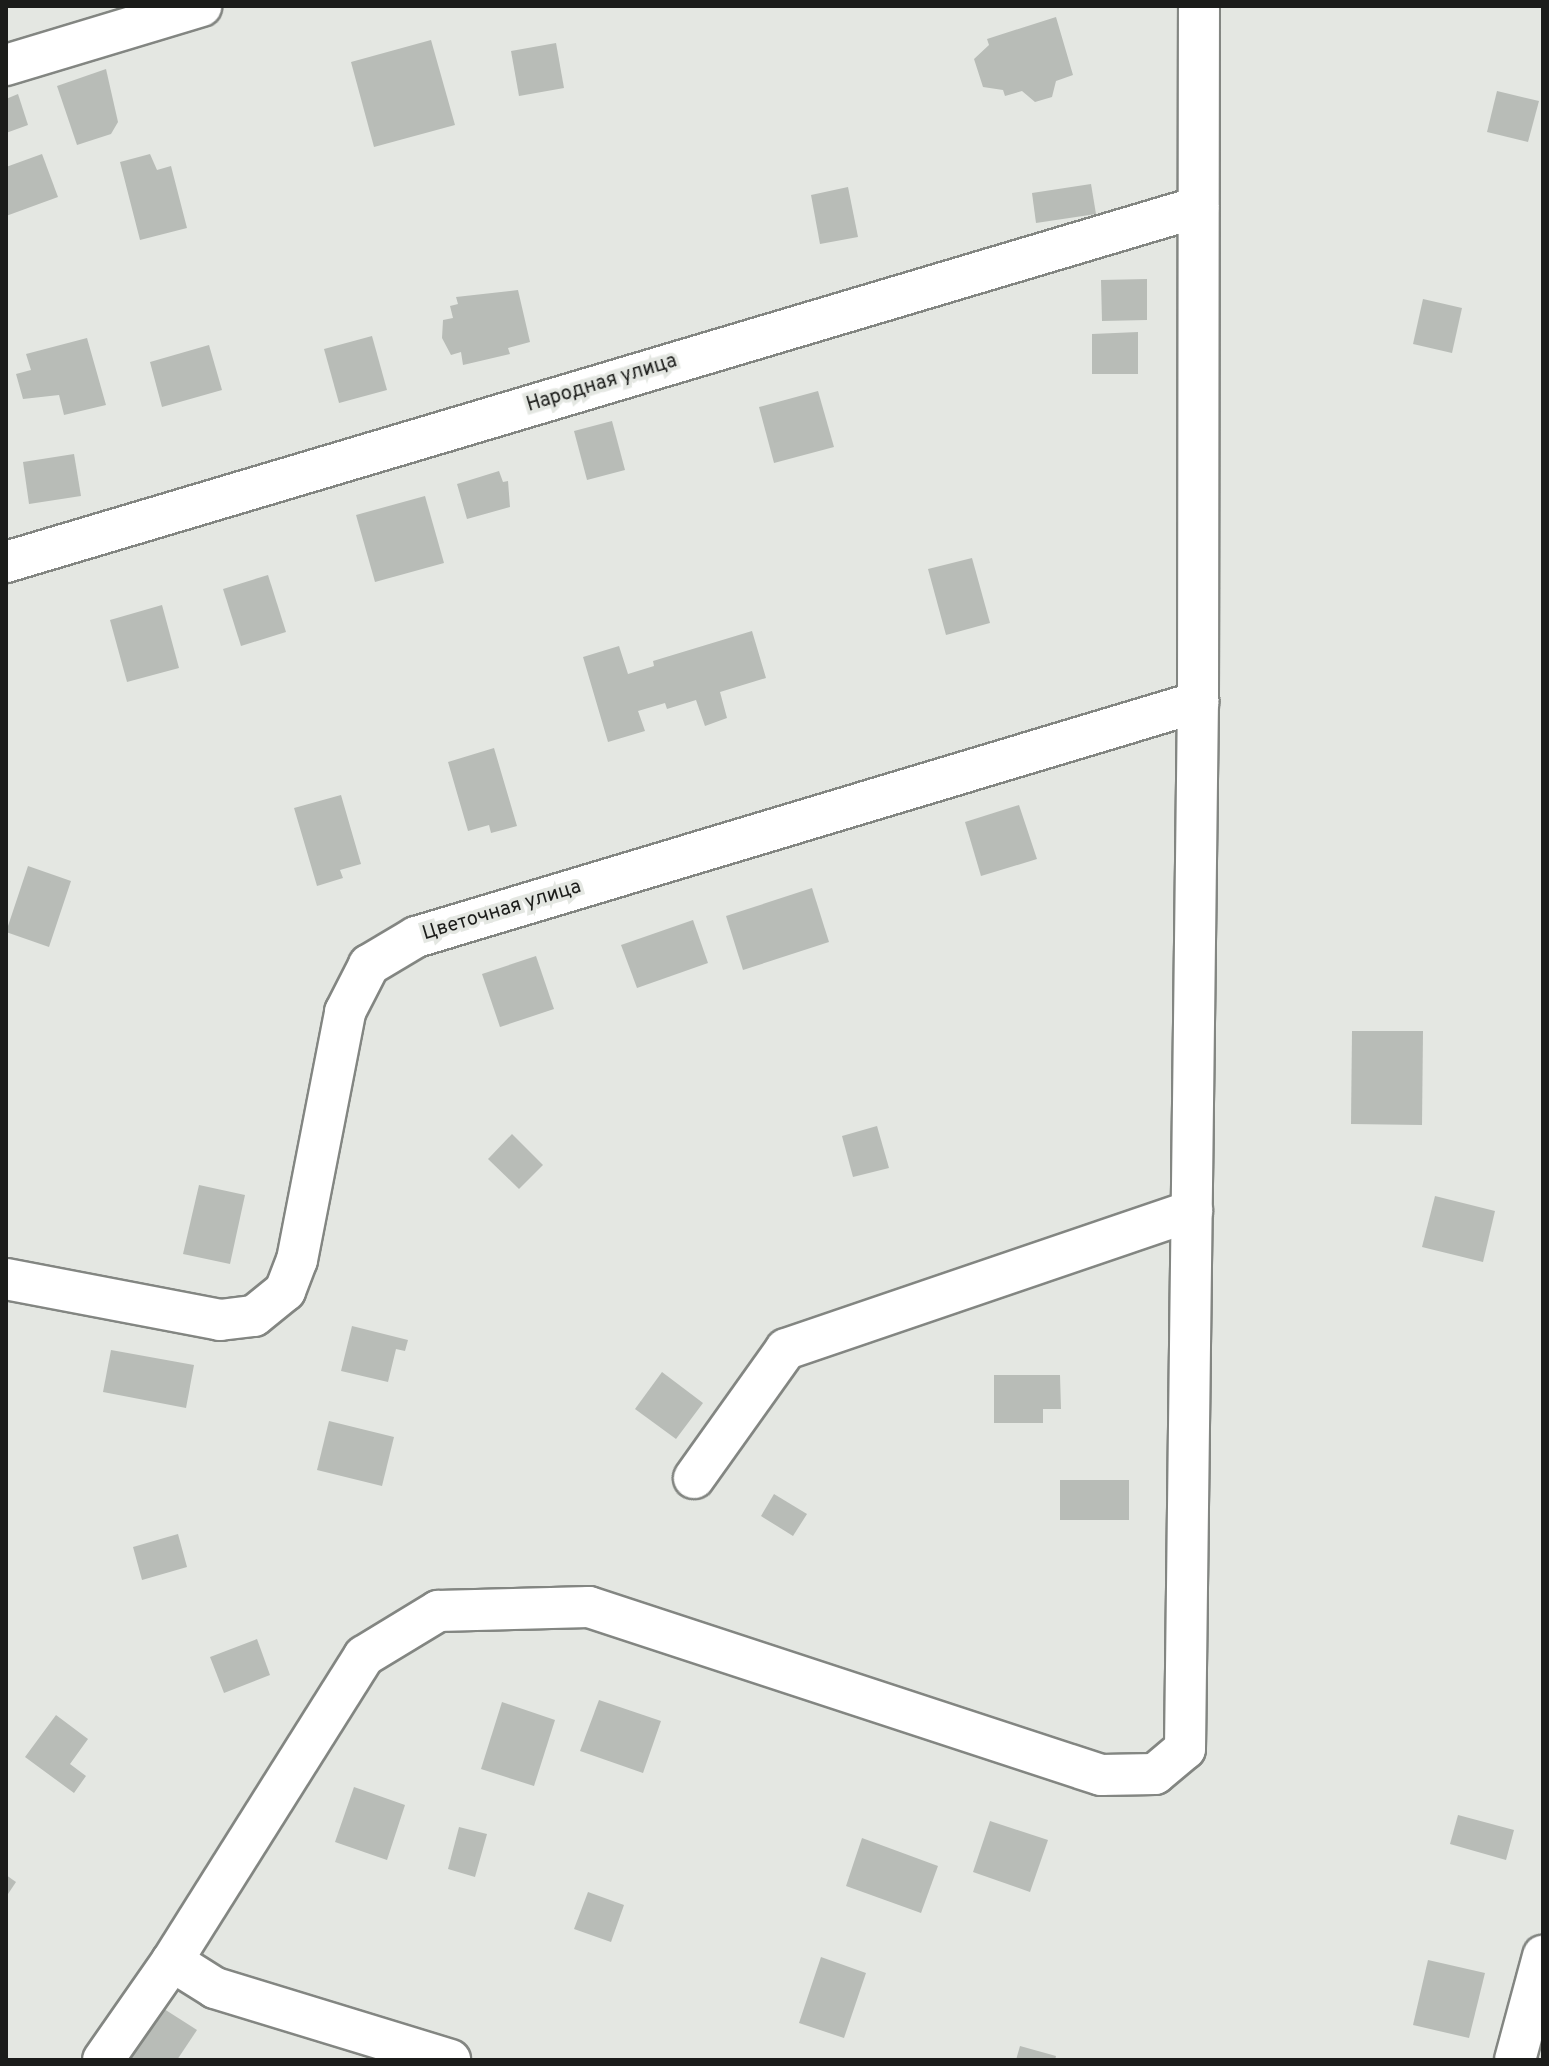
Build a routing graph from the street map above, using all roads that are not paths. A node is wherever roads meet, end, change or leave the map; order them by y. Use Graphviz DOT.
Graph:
graph roads {
  1 [pos="201,6"];
  2 [pos="1199,6"];
  3 [pos="6,65"];
  4 [pos="1198,207"];
  5 [pos="6,562"];
  6 [pos="1198,702"];
  7 [pos="1192,1211"];
  8 [pos="6,1279"];
  9 [pos="694,1478"];
  10 [pos="1543,1956"];
  11 [pos="172,1961"];
  12 [pos="103,2060"];
  13 [pos="450,2060"];
  14 [pos="1515,2060"];
  1 -- 3 [label="street"];
  2 -- 4 [label="street"];
  4 -- 5 [label="street, Народная улица"];
  4 -- 6 [label="street"];
  6 -- 7 [label="street"];
  6 -- 8 [label="street, Цветочная улица"];
  7 -- 9 [label="street"];
  7 -- 11 [label="street"];
  10 -- 14 [label="street"];
  11 -- 12 [label="street"];
  11 -- 13 [label="street"];
}
